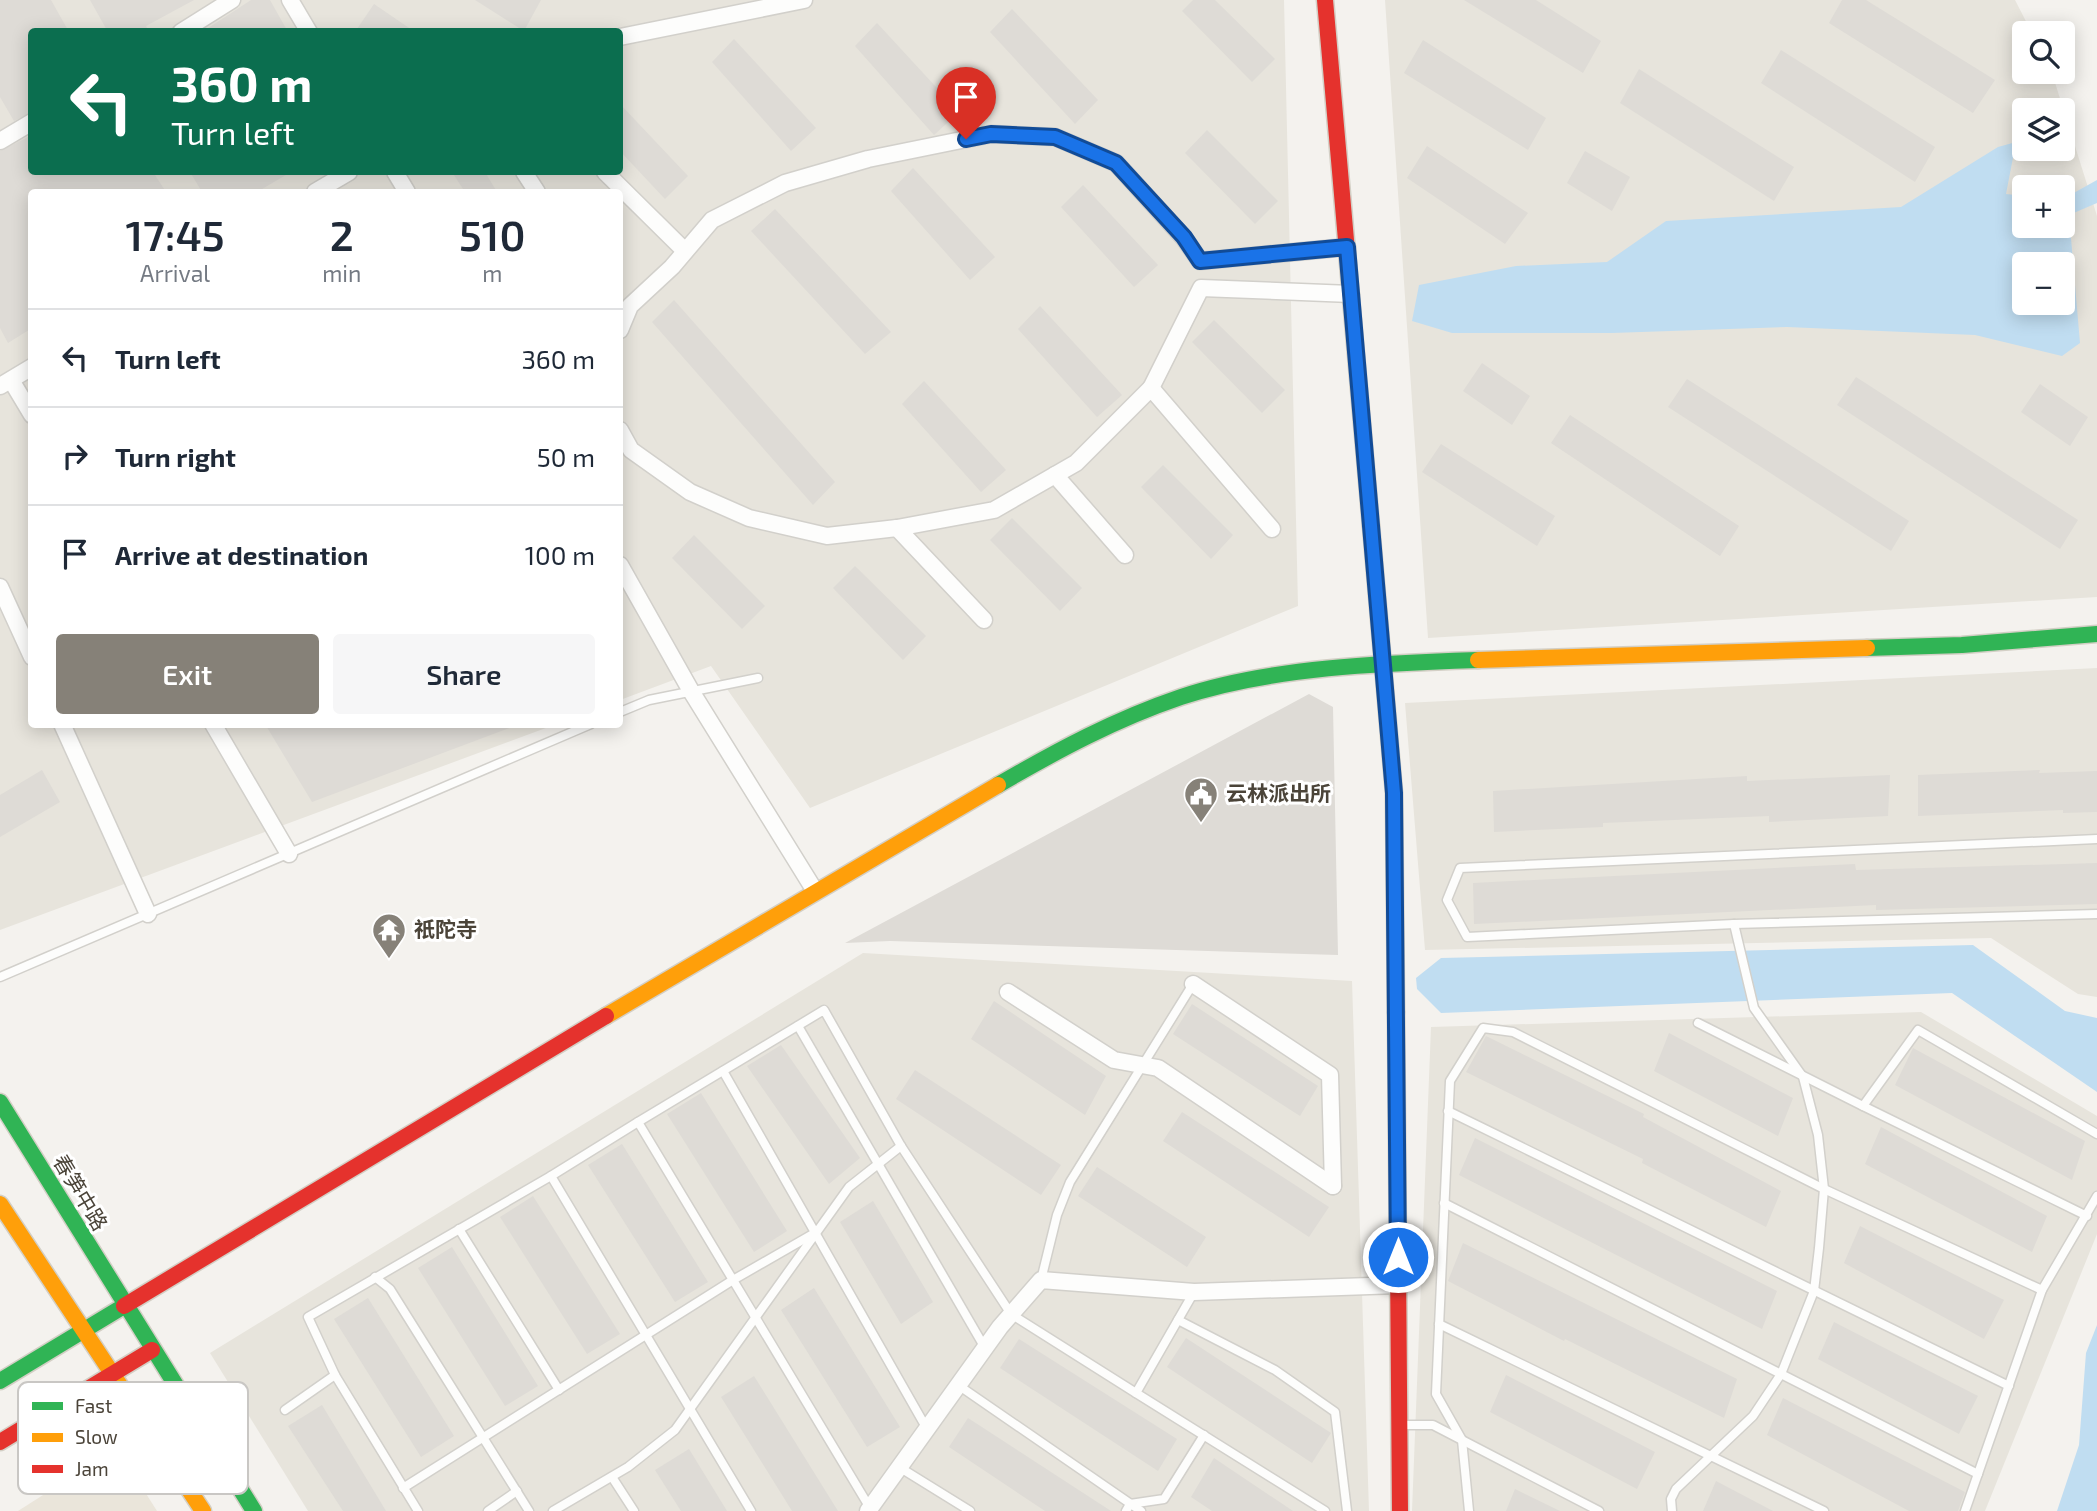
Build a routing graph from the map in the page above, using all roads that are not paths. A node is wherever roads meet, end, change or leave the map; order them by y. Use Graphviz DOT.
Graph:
graph roads {
  1 [pos="232,0"];
  2 [pos="289,0"];
  3 [pos="804,0"];
  4 [pos="1325,0"];
  5 [pos="186,28"];
  6 [pos="306,28"];
  7 [pos="623,36"];
  8 [pos="28,124"];
  9 [pos="0,141"];
  10 [pos="344,175"];
  11 [pos="608,175"];
  12 [pos="320,189"];
  13 [pos="622,189"];
  14 [pos="623,190"];
  15 [pos="1347,247"];
  16 [pos="685,251"];
  17 [pos="1351,294"];
  18 [pos="623,322"];
  19 [pos="28,369"];
  20 [pos="5,383"];
  21 [pos="1151,388"];
  22 [pos="28,410"];
  23 [pos="623,435"];
  24 [pos="1055,475"];
  25 [pos="897,528"];
  26 [pos="1272,529"];
  27 [pos="1125,555"];
  28 [pos="623,570"];
  29 [pos="0,587"];
  30 [pos="984,620"];
  31 [pos="2097,634"];
  32 [pos="28,648"];
  33 [pos="1384,663"];
  34 [pos="758,678"];
  35 [pos="691,691"];
  36 [pos="623,711"];
  37 [pos="64,728"];
  38 [pos="215,728"];
  39 [pos="582,728"];
  40 [pos="2097,839"];
  41 [pos="289,854"];
  42 [pos="815,891"];
  43 [pos="148,914"];
  44 [pos="2097,914"];
  45 [pos="1734,925"];
  46 [pos="0,977"];
  47 [pos="1193,984"];
  48 [pos="1008,992"];
  49 [pos="1698,1023"];
  50 [pos="798,1026"];
  51 [pos="1140,1065"];
  52 [pos="723,1071"];
  53 [pos="1802,1077"];
  54 [pos="0,1101"];
  55 [pos="1863,1106"];
  56 [pos="1448,1111"];
  57 [pos="638,1122"];
  58 [pos="2097,1134"];
  59 [pos="901,1146"];
  60 [pos="878,1164"];
  61 [pos="551,1176"];
  62 [pos="1824,1189"];
  63 [pos="2097,1196"];
  64 [pos="1444,1203"];
  65 [pos="0,1204"];
  66 [pos="2087,1216"];
  67 [pos="459,1229"];
  68 [pos="816,1233"];
  69 [pos="375,1277"];
  70 [pos="733,1280"];
  71 [pos="1041,1280"];
  72 [pos="1398,1285"];
  73 [pos="2042,1290"];
  74 [pos="1814,1291"];
  75 [pos="1194,1292"];
  76 [pos="124,1306"];
  77 [pos="1011,1314"];
  78 [pos="755,1317"];
  79 [pos="1178,1320"];
  80 [pos="1439,1324"];
  81 [pos="81,1330"];
  82 [pos="646,1335"];
  83 [pos="985,1348"];
  84 [pos="152,1350"];
  85 [pos="114,1373"];
  86 [pos="1781,1374"];
  87 [pos="335,1375"];
  88 [pos="0,1381"];
  89 [pos="99,1382"];
  90 [pos="120,1382"];
  91 [pos="172,1382"];
  92 [pos="958,1385"];
  93 [pos="2009,1386"];
  94 [pos="559,1390"];
  95 [pos="1136,1393"];
  96 [pos="690,1409"];
  97 [pos="285,1410"];
  98 [pos="1399,1425"];
  99 [pos="927,1429"];
  100 [pos="18,1431"];
  101 [pos="1204,1435"];
  102 [pos="483,1438"];
  103 [pos="1462,1440"];
  104 [pos="0,1442"];
  105 [pos="1712,1455"];
  106 [pos="900,1467"];
  107 [pos="1978,1474"];
  108 [pos="612,1477"];
  109 [pos="404,1488"];
  110 [pos="517,1491"];
  111 [pos="192,1494"];
  112 [pos="243,1494"];
  113 [pos="1128,1508"];
  114 [pos="869,1509"];
  115 [pos="203,1511"];
  116 [pos="254,1511"];
  117 [pos="418,1511"];
  118 [pos="488,1511"];
  119 [pos="529,1511"];
  120 [pos="553,1511"];
  121 [pos="634,1511"];
  122 [pos="751,1511"];
  123 [pos="970,1511"];
  124 [pos="1142,1511"];
  125 [pos="1325,1511"];
  126 [pos="1347,1511"];
  127 [pos="1400,1511"];
  128 [pos="1469,1511"];
  129 [pos="1599,1511"];
  130 [pos="1672,1511"];
  131 [pos="1824,1511"];
  132 [pos="1965,1511"];
  1 -- 5 [label="street"];
  2 -- 6 [label="street"];
  3 -- 7 [label="street"];
  4 -- 15 [label="street"];
  8 -- 9 [label="street"];
  10 -- 12 [label="street"];
  11 -- 13 [label="street"];
  14 -- 16 [label="street"];
  15 -- 16 [label="street"];
  15 -- 17 [label="street"];
  16 -- 18 [label="street"];
  17 -- 21 [label="street"];
  17 -- 33 [label="street"];
  19 -- 20 [label="street"];
  20 -- 22 [label="street"];
  21 -- 24 [label="street"];
  21 -- 26 [label="street"];
  23 -- 25 [label="street"];
  24 -- 25 [label="street"];
  24 -- 27 [label="street"];
  25 -- 30 [label="street"];
  28 -- 35 [label="street"];
  29 -- 32 [label="street"];
  31 -- 33 [label="street"];
  33 -- 42 [label="street"];
  33 -- 72 [label="street"];
  34 -- 35 [label="lane"];
  35 -- 36 [label="lane"];
  35 -- 42 [label="street"];
  37 -- 43 [label="street"];
  38 -- 41 [label="street"];
  39 -- 41 [label="lane"];
  40 -- 45 [label="lane"];
  41 -- 43 [label="lane"];
  42 -- 76 [label="street"];
  43 -- 46 [label="lane"];
  44 -- 45 [label="lane"];
  45 -- 53 [label="lane"];
  47 -- 51 [label="lane"];
  47 -- 51 [label="street"];
  48 -- 51 [label="street"];
  49 -- 53 [label="lane"];
  50 -- 52 [label="lane"];
  50 -- 59 [label="lane"];
  50 -- 60 [label="lane"];
  51 -- 71 [label="lane"];
  52 -- 57 [label="lane"];
  52 -- 68 [label="lane"];
  53 -- 55 [label="lane"];
  53 -- 62 [label="lane"];
  54 -- 76 [label="street, 春笋中路"];
  55 -- 58 [label="lane"];
  55 -- 66 [label="lane"];
  56 -- 62 [label="lane"];
  56 -- 64 [label="lane"];
  56 -- 74 [label="lane"];
  57 -- 61 [label="lane"];
  57 -- 70 [label="lane"];
  59 -- 60 [label="lane"];
  59 -- 77 [label="lane"];
  60 -- 68 [label="lane"];
  60 -- 83 [label="lane"];
  61 -- 67 [label="lane"];
  61 -- 82 [label="lane"];
  62 -- 73 [label="lane"];
  62 -- 74 [label="lane"];
  63 -- 66 [label="lane"];
  64 -- 80 [label="lane"];
  64 -- 86 [label="lane"];
  65 -- 81 [label="street"];
  66 -- 73 [label="lane"];
  67 -- 69 [label="lane"];
  67 -- 94 [label="lane"];
  68 -- 70 [label="lane"];
  68 -- 78 [label="lane"];
  68 -- 99 [label="lane"];
  69 -- 87 [label="lane"];
  69 -- 102 [label="lane"];
  70 -- 78 [label="lane"];
  70 -- 82 [label="lane"];
  71 -- 75 [label="street"];
  71 -- 77 [label="street"];
  72 -- 75 [label="street"];
  72 -- 98 [label="street"];
  73 -- 93 [label="lane"];
  74 -- 86 [label="lane"];
  74 -- 93 [label="lane"];
  75 -- 79 [label="lane"];
  76 -- 81 [label="street"];
  76 -- 84 [label="street, 春笋中路"];
  77 -- 83 [label="street"];
  77 -- 95 [label="lane"];
  78 -- 96 [label="lane"];
  78 -- 114 [label="lane"];
  79 -- 95 [label="lane"];
  79 -- 126 [label="lane"];
  80 -- 103 [label="lane"];
  80 -- 105 [label="lane"];
  81 -- 85 [label="street"];
  81 -- 88 [label="street"];
  82 -- 94 [label="lane"];
  82 -- 96 [label="lane"];
  83 -- 92 [label="street"];
  84 -- 85 [label="street"];
  84 -- 91 [label="street, 春笋中路"];
  85 -- 89 [label="street"];
  85 -- 90 [label="street"];
  86 -- 105 [label="lane"];
  86 -- 107 [label="lane"];
  87 -- 97 [label="lane"];
  87 -- 109 [label="lane"];
  92 -- 99 [label="street"];
  92 -- 113 [label="lane"];
  93 -- 107 [label="lane"];
  94 -- 102 [label="lane"];
  95 -- 101 [label="lane"];
  96 -- 108 [label="lane"];
  96 -- 122 [label="lane"];
  98 -- 103 [label="lane"];
  98 -- 127 [label="street"];
  99 -- 106 [label="street"];
  100 -- 104 [label="street"];
  101 -- 113 [label="lane"];
  101 -- 125 [label="lane"];
  102 -- 109 [label="lane"];
  102 -- 110 [label="lane"];
  103 -- 128 [label="lane"];
  103 -- 129 [label="lane"];
  105 -- 130 [label="lane"];
  105 -- 131 [label="lane"];
  106 -- 114 [label="street"];
  106 -- 123 [label="lane"];
  107 -- 132 [label="lane"];
  108 -- 120 [label="lane"];
  108 -- 121 [label="lane"];
  109 -- 117 [label="lane"];
  110 -- 118 [label="lane"];
  110 -- 119 [label="lane"];
  111 -- 115 [label="street"];
  112 -- 116 [label="street, 春笋中路"];
  113 -- 124 [label="lane"];
}
